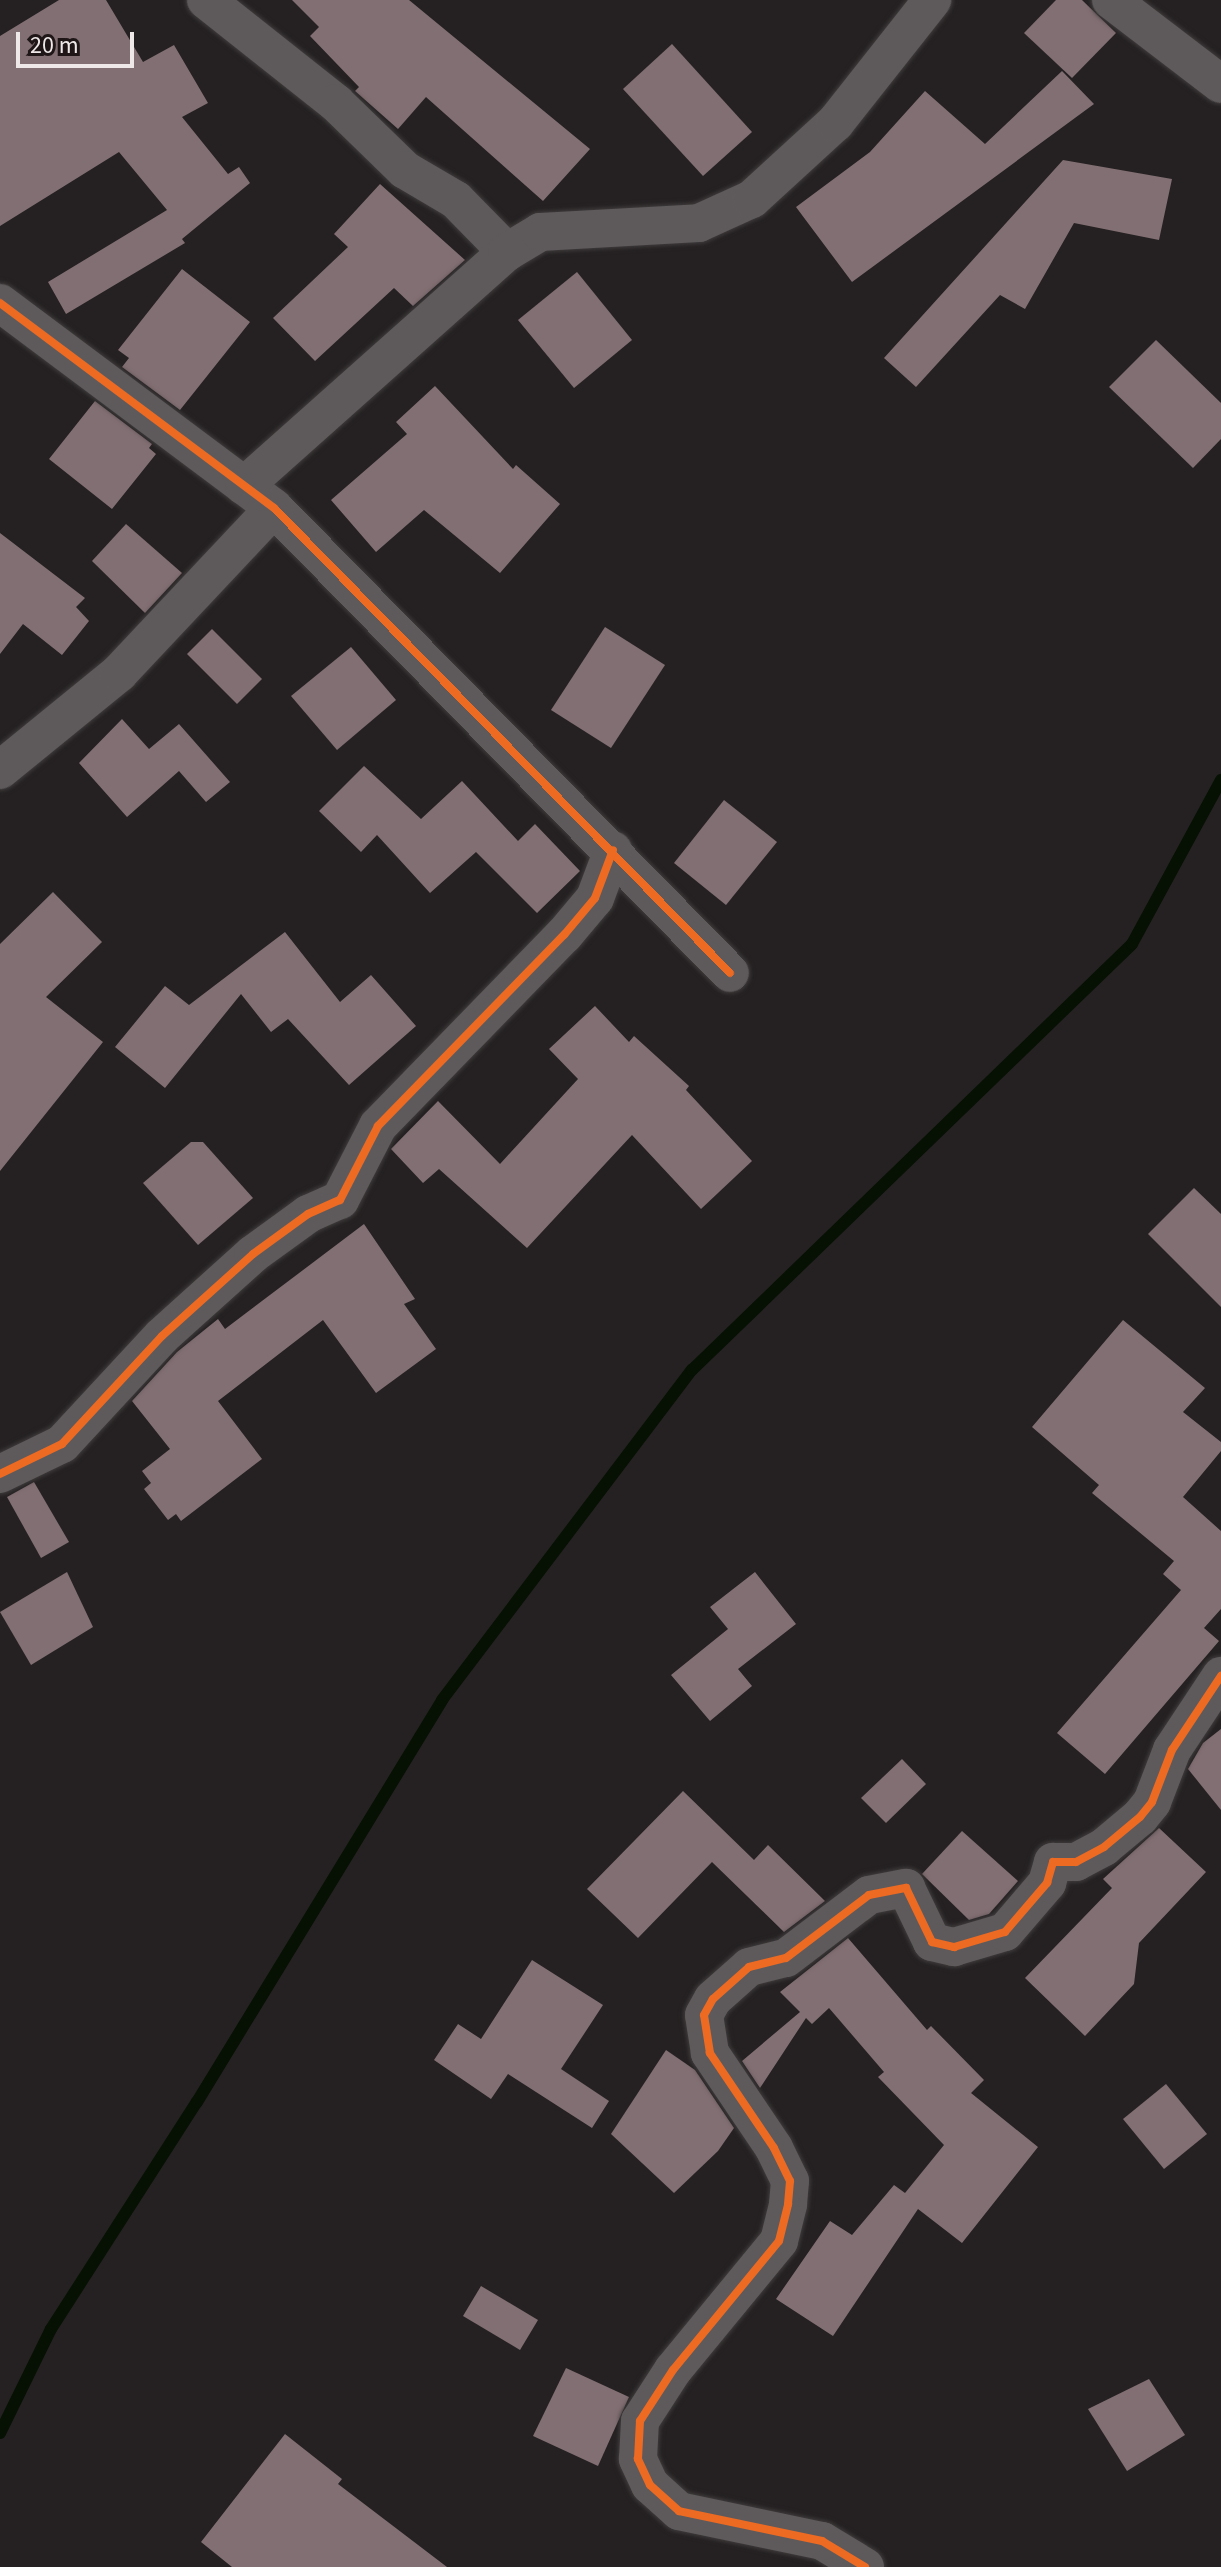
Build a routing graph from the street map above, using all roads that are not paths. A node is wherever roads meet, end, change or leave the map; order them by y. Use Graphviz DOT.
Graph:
graph roads {
  1 [pos="206,0"];
  2 [pos="932,0"];
  3 [pos="1111,0"];
  4 [pos="1221,84"];
  5 [pos="507,252"];
  6 [pos="0,303"];
  7 [pos="244,486"];
  8 [pos="274,508"];
  9 [pos="0,770"];
  10 [pos="613,850"];
  11 [pos="730,973"];
  12 [pos="0,1474"];
  13 [pos="1221,1676"];
  14 [pos="865,2567"];
  1 -- 5 [label="street"];
  2 -- 5 [label="street"];
  3 -- 4 [label="street"];
  5 -- 7 [label="street"];
  6 -- 7 [label="street"];
  7 -- 8 [label="street"];
  8 -- 9 [label="street"];
  8 -- 10 [label="street"];
  10 -- 11 [label="street"];
  10 -- 12 [label="street"];
  13 -- 14 [label="street"];
}
